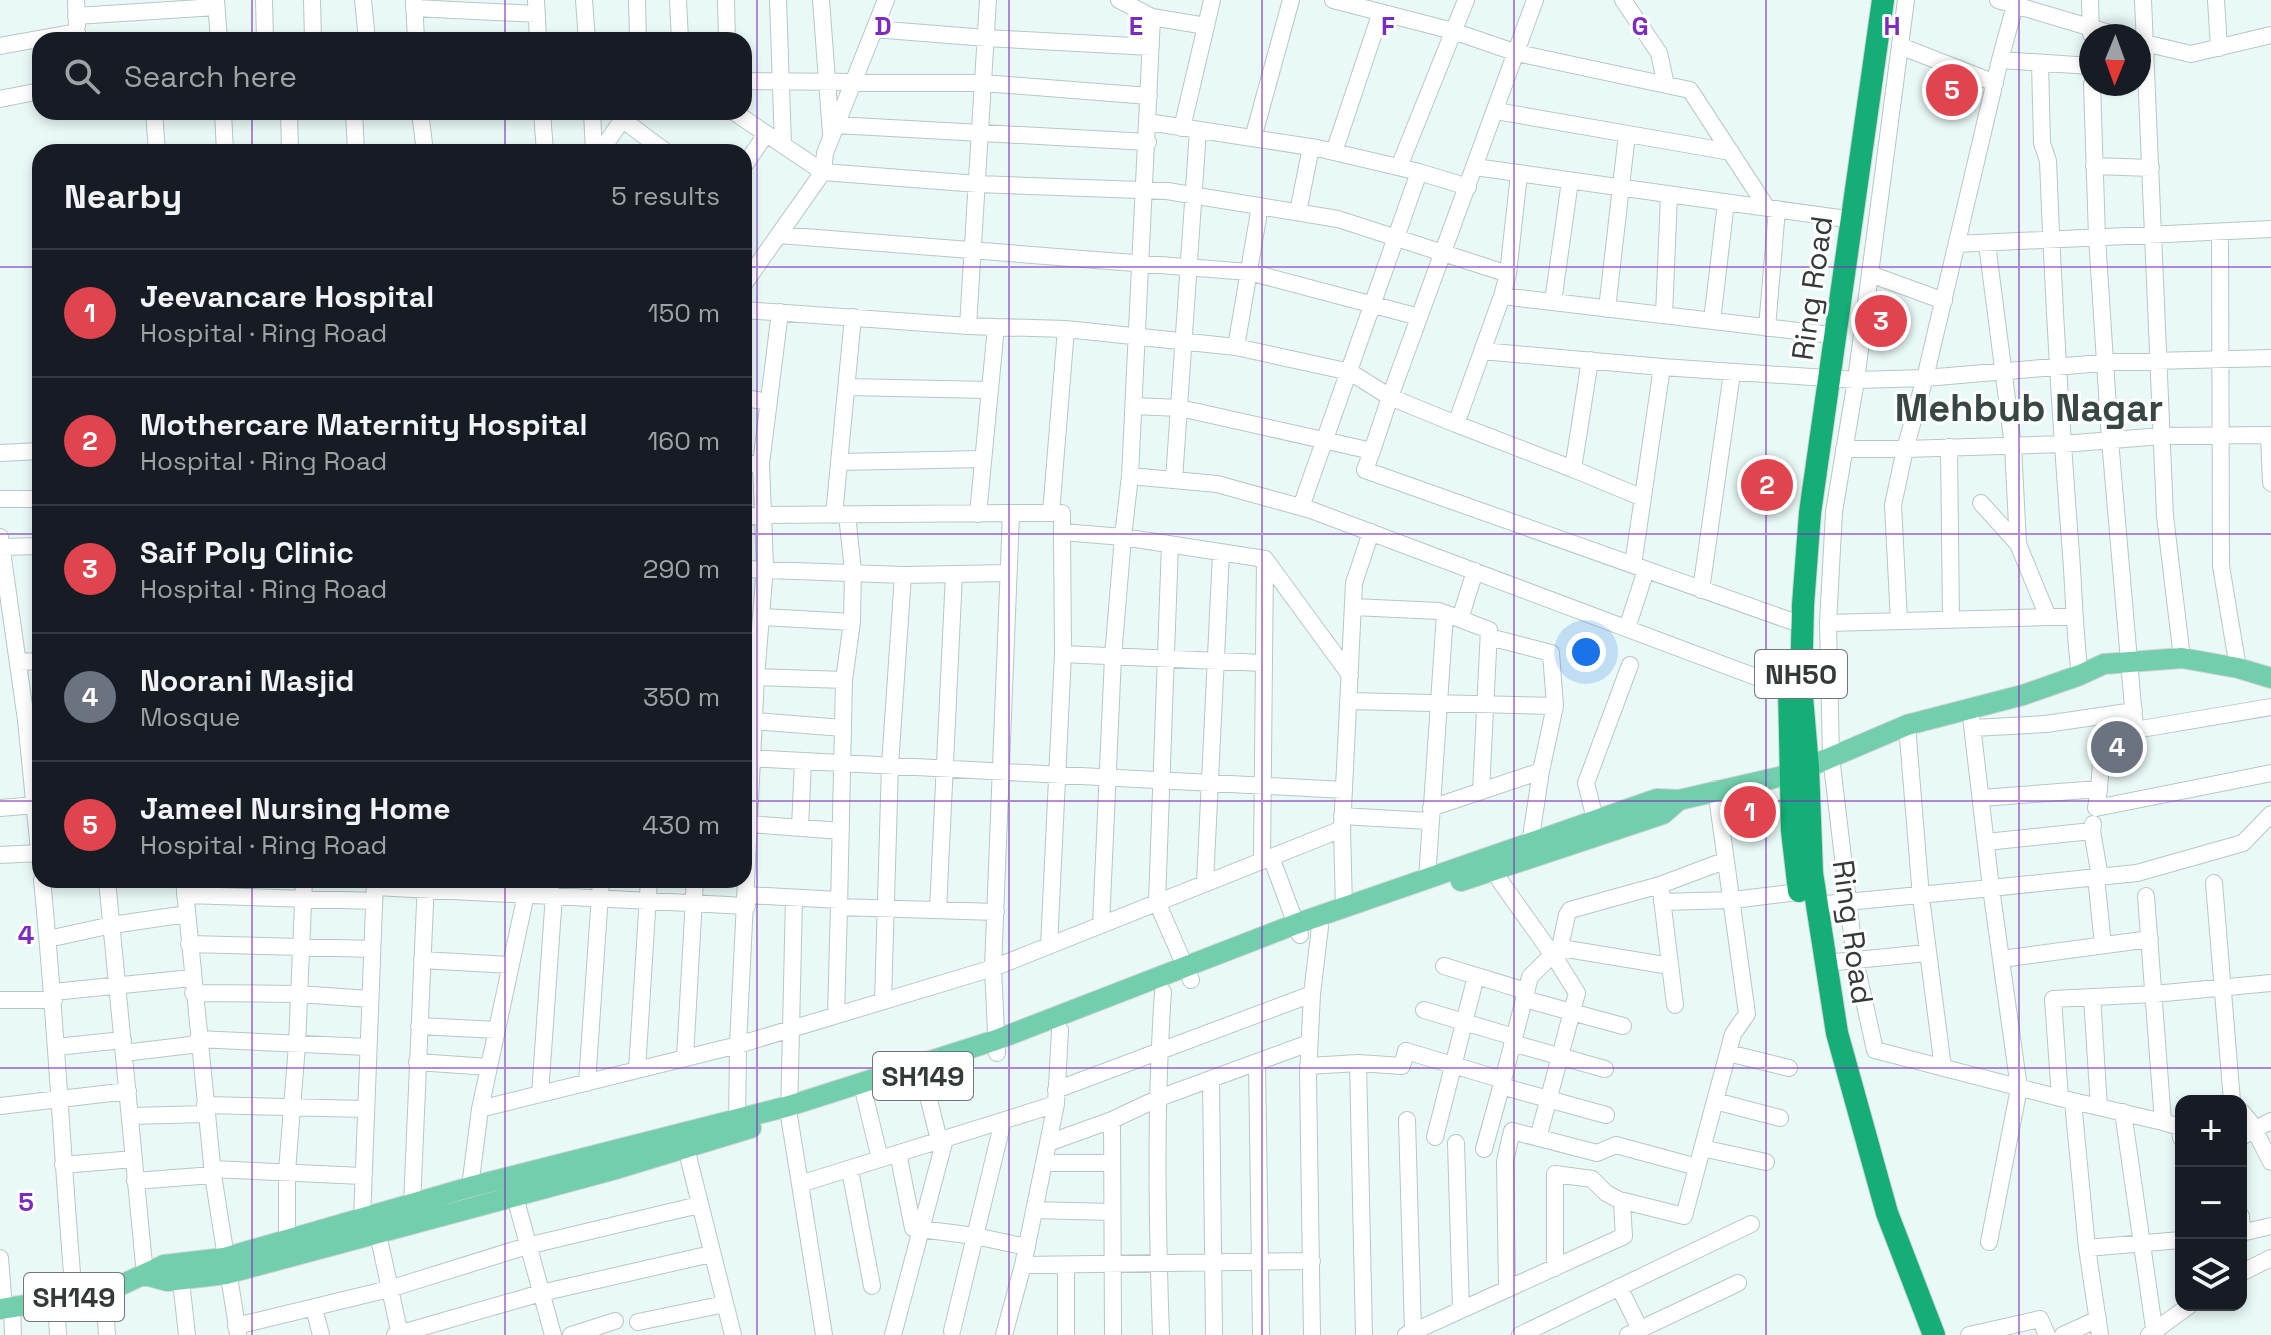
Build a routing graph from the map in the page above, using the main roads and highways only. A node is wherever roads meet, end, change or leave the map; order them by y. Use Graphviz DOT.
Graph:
graph roads {
  1 [pos="1871,0"];
  2 [pos="1883,0"];
  3 [pos="1823,379"];
  4 [pos="2271,678"];
  5 [pos="1800,770"];
  6 [pos="1529,851"];
  7 [pos="1808,898"];
  8 [pos="1298,929"];
  9 [pos="1188,974"];
  10 [pos="996,1047"];
  11 [pos="789,1111"];
  12 [pos="737,1125"];
  13 [pos="225,1266"];
  14 [pos="145,1275"];
  15 [pos="5,1308"];
  16 [pos="1918,1335"];
  17 [pos="1934,1335"];
  1 -- 3 [label="highway, Ring Road / NH50"];
  2 -- 3 [label="highway, Ring Road / NH50"];
  3 -- 5 [label="highway, Ring Road / NH50"];
  3 -- 5 [label="highway, Ring Road / NH50"];
  4 -- 5 [label="main road"];
  5 -- 6 [label="main road, SH149"];
  5 -- 7 [label="highway, Ring Road / NH50"];
  6 -- 8 [label="main road, SH149"];
  6 -- 8 [label="main road, SH149"];
  7 -- 16 [label="highway, Ring Road / NH50"];
  7 -- 17 [label="highway, Ring Road / NH50"];
  8 -- 9 [label="main road, SH149"];
  9 -- 10 [label="main road, SH149"];
  9 -- 10 [label="main road, SH149"];
  10 -- 11 [label="main road, SH149"];
  10 -- 11 [label="main road, SH149"];
  11 -- 12 [label="main road, SH149"];
  12 -- 13 [label="main road, SH149"];
  12 -- 13 [label="main road, SH149"];
  13 -- 14 [label="main road, SH149"];
  13 -- 14 [label="main road, SH149"];
  14 -- 15 [label="main road, SH149"];
}
